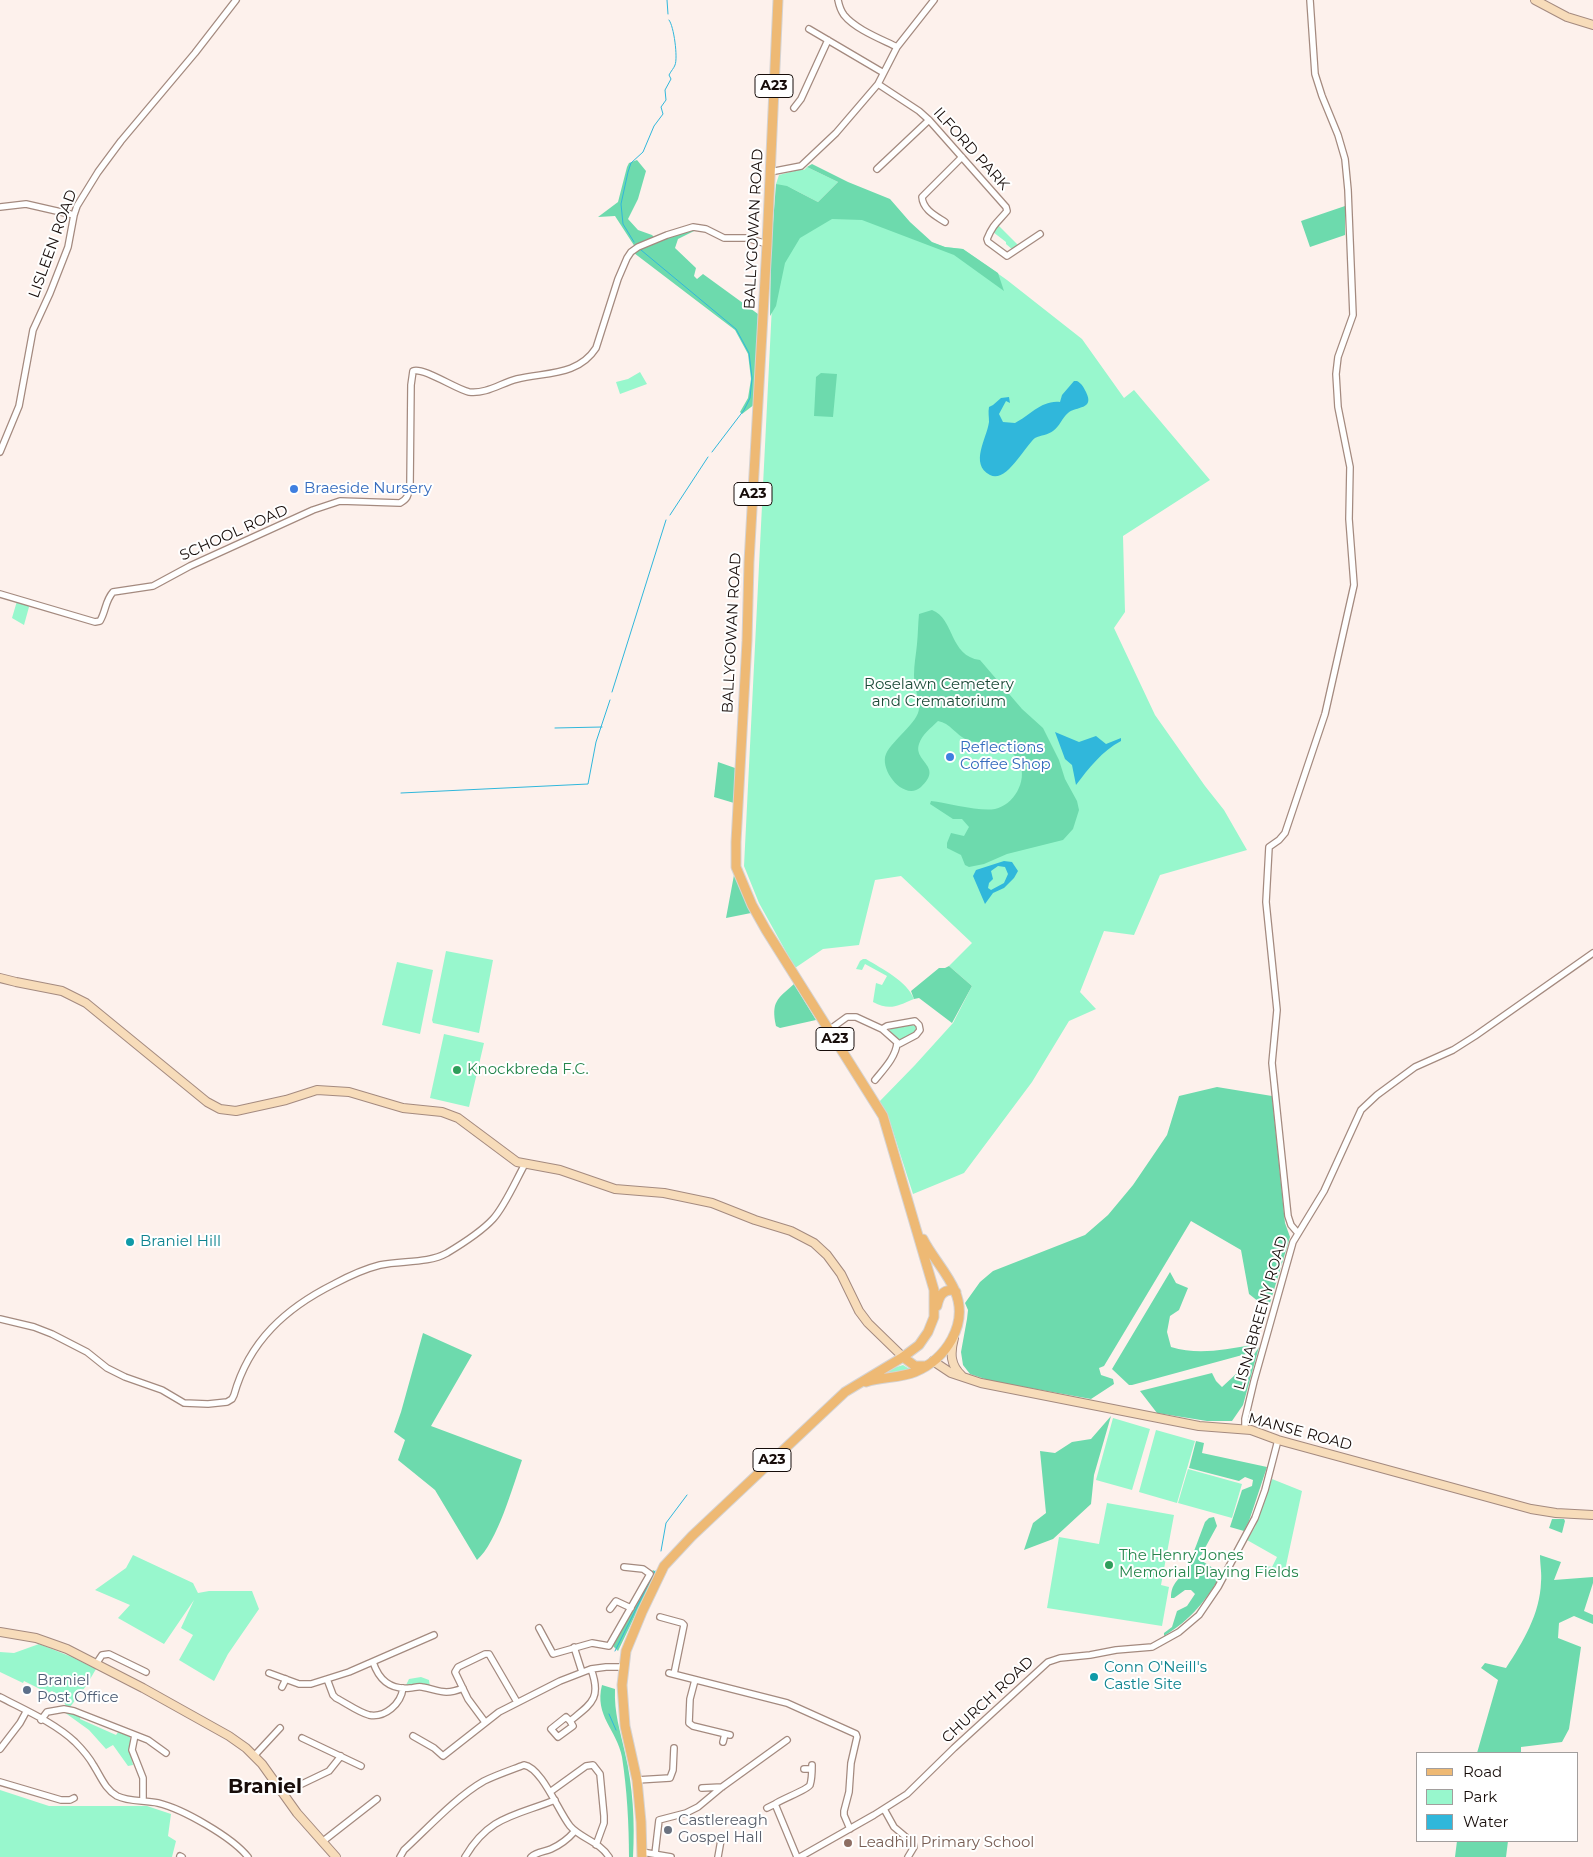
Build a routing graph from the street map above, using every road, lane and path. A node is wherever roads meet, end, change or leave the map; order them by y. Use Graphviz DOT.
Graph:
graph roads {
  1 [pos="236,0"];
  2 [pos="778,0"];
  3 [pos="934,0"];
  4 [pos="1310,0"];
  5 [pos="1535,0"];
  6 [pos="840,2"];
  7 [pos="1593,25"];
  8 [pos="809,29"];
  9 [pos="828,40"];
  10 [pos="897,47"];
  11 [pos="882,72"];
  12 [pos="878,84"];
  13 [pos="794,108"];
  14 [pos="929,120"];
  15 [pos="962,157"];
  16 [pos="877,169"];
  17 [pos="770,172"];
  18 [pos="0,207"];
  19 [pos="74,215"];
  20 [pos="946,222"];
  21 [pos="1040,234"];
  22 [pos="767,244"];
  23 [pos="0,452"];
  24 [pos="0,594"];
  25 [pos="1593,953"];
  26 [pos="0,978"];
  27 [pos="882,1029"];
  28 [pos="829,1030"];
  29 [pos="897,1043"];
  30 [pos="875,1080"];
  31 [pos="525,1164"];
  32 [pos="915,1223"];
  33 [pos="1297,1232"];
  34 [pos="956,1292"];
  35 [pos="935,1313"];
  36 [pos="0,1319"];
  37 [pos="955,1334"];
  38 [pos="906,1355"];
  39 [pos="933,1361"];
  40 [pos="925,1366"];
  41 [pos="968,1380"];
  42 [pos="855,1386"];
  43 [pos="1245,1429"];
  44 [pos="1278,1440"];
  45 [pos="1593,1515"];
  46 [pos="624,1567"];
  47 [pos="631,1608"];
  48 [pos="610,1609"];
  49 [pos="673,1613"];
  50 [pos="660,1617"];
  51 [pos="671,1620"];
  52 [pos="539,1628"];
  53 [pos="0,1632"];
  54 [pos="434,1635"];
  55 [pos="574,1647"];
  56 [pos="373,1662"];
  57 [pos="96,1664"];
  58 [pos="623,1667"];
  59 [pos="591,1669"];
  60 [pos="146,1672"];
  61 [pos="582,1672"];
  62 [pos="269,1673"];
  63 [pos="286,1679"];
  64 [pos="327,1679"];
  65 [pos="695,1680"];
  66 [pos="282,1687"];
  67 [pos="403,1688"];
  68 [pos="463,1688"];
  69 [pos="0,1697"];
  70 [pos="518,1702"];
  71 [pos="26,1712"];
  72 [pos="41,1720"];
  73 [pos="570,1721"];
  74 [pos="485,1722"];
  75 [pos="280,1728"];
  76 [pos="136,1735"];
  77 [pos="413,1736"];
  78 [pos="302,1738"];
  79 [pos="421,1740"];
  80 [pos="787,1740"];
  81 [pos="723,1742"];
  82 [pos="417,1747"];
  83 [pos="674,1748"];
  84 [pos="0,1749"];
  85 [pos="166,1753"];
  86 [pos="254,1756"];
  87 [pos="340,1756"];
  88 [pos="361,1766"];
  89 [pos="804,1768"];
  90 [pos="637,1780"];
  91 [pos="0,1782"];
  92 [pos="722,1787"];
  93 [pos="702,1788"];
  94 [pos="550,1792"];
  95 [pos="283,1793"];
  96 [pos="74,1798"];
  97 [pos="377,1799"];
  98 [pos="555,1800"];
  99 [pos="143,1801"];
  100 [pos="774,1804"];
  101 [pos="767,1808"];
  102 [pos="884,1809"];
  103 [pos="850,1829"];
  104 [pos="575,1831"];
  105 [pos="721,1840"];
  106 [pos="322,1842"];
  107 [pos="596,1845"];
  108 [pos="642,1854"];
  109 [pos="655,1854"];
  110 [pos="248,1857"];
  111 [pos="336,1857"];
  112 [pos="400,1857"];
  113 [pos="466,1857"];
  114 [pos="531,1857"];
  115 [pos="609,1857"];
  116 [pos="671,1857"];
  117 [pos="718,1857"];
  118 [pos="799,1857"];
  119 [pos="908,1857"];
  1 -- 19 [label="street, LISLEEN ROAD"];
  2 -- 17 [label="main road, BALLYGOWAN ROAD / A23"];
  3 -- 10 [label="street"];
  4 -- 33 [label="street"];
  5 -- 7 [label="street"];
  6 -- 10 [label="street"];
  8 -- 9 [label="street"];
  9 -- 11 [label="street"];
  9 -- 13 [label="street"];
  10 -- 11 [label="street"];
  11 -- 12 [label="street"];
  12 -- 14 [label="street, ILFORD PARK"];
  12 -- 17 [label="street"];
  14 -- 15 [label="street, ILFORD PARK"];
  14 -- 16 [label="street"];
  15 -- 20 [label="street"];
  15 -- 21 [label="street, ILFORD PARK"];
  17 -- 22 [label="main road, BALLYGOWAN ROAD / A23"];
  18 -- 19 [label="street"];
  19 -- 23 [label="street, LISLEEN ROAD"];
  22 -- 24 [label="street, SCHOOL ROAD"];
  22 -- 28 [label="main road, BALLYGOWAN ROAD / A23"];
  25 -- 33 [label="street, LISNABREENY ROAD"];
  26 -- 31 [label="street"];
  27 -- 28 [label="street"];
  27 -- 29 [label="street"];
  27 -- 29 [label="street"];
  28 -- 32 [label="main road, BALLYGOWAN ROAD / A23"];
  29 -- 30 [label="street"];
  31 -- 36 [label="street"];
  31 -- 38 [label="street"];
  32 -- 34 [label="main road, BALLYGOWAN ROAD / A23"];
  32 -- 35 [label="main road, BALLYGOWAN ROAD / A23"];
  33 -- 43 [label="street, LISNABREENY ROAD"];
  34 -- 35 [label="main road, A23"];
  34 -- 37 [label="main road, BALLYGOWAN ROAD / A23"];
  35 -- 38 [label="main road, BALLYGOWAN ROAD / A23"];
  37 -- 39 [label="main road, BALLYGOWAN ROAD / A23"];
  37 -- 41 [label="street"];
  38 -- 40 [label="main road"];
  38 -- 42 [label="main road, BALLYGOWAN ROAD / A23"];
  39 -- 40 [label="main road, BALLYGOWAN ROAD / A23"];
  39 -- 41 [label="street, MANSE ROAD"];
  40 -- 42 [label="main road, BALLYGOWAN ROAD / A23"];
  41 -- 43 [label="street, MANSE ROAD"];
  42 -- 58 [label="main road, BALLYGOWAN ROAD / A23"];
  43 -- 44 [label="street, MANSE ROAD"];
  44 -- 45 [label="street, MANSE ROAD"];
  44 -- 102 [label="street, CHURCH ROAD"];
  46 -- 47 [label="street"];
  47 -- 48 [label="street"];
  47 -- 55 [label="street"];
  49 -- 51 [label="street"];
  50 -- 51 [label="street"];
  51 -- 65 [label="street"];
  52 -- 55 [label="street"];
  53 -- 57 [label="street"];
  54 -- 56 [label="street"];
  55 -- 61 [label="street"];
  56 -- 64 [label="street"];
  56 -- 67 [label="street"];
  57 -- 60 [label="street"];
  57 -- 86 [label="street"];
  58 -- 59 [label="street"];
  58 -- 90 [label="main road, BALLYGOWAN ROAD / A23"];
  59 -- 61 [label="street"];
  59 -- 73 [label="street"];
  61 -- 70 [label="street"];
  62 -- 63 [label="street"];
  63 -- 64 [label="street"];
  63 -- 66 [label="street"];
  64 -- 67 [label="street"];
  65 -- 81 [label="street"];
  65 -- 103 [label="street"];
  67 -- 68 [label="street"];
  68 -- 70 [label="street"];
  68 -- 74 [label="street"];
  69 -- 71 [label="street"];
  70 -- 74 [label="street"];
  71 -- 72 [label="street"];
  71 -- 84 [label="street"];
  72 -- 76 [label="street"];
  72 -- 99 [label="street"];
  74 -- 79 [label="street"];
  75 -- 86 [label="street"];
  76 -- 85 [label="street"];
  76 -- 99 [label="street"];
  77 -- 79 [label="street"];
  78 -- 87 [label="street"];
  79 -- 82 [label="street"];
  80 -- 92 [label="street"];
  83 -- 90 [label="street"];
  86 -- 95 [label="street"];
  87 -- 88 [label="street"];
  87 -- 95 [label="street"];
  89 -- 100 [label="street"];
  90 -- 108 [label="main road, BALLYGOWAN ROAD / A23"];
  91 -- 96 [label="street"];
  92 -- 93 [label="street"];
  92 -- 109 [label="street"];
  94 -- 98 [label="street"];
  94 -- 107 [label="street"];
  94 -- 112 [label="street"];
  95 -- 106 [label="street"];
  97 -- 106 [label="street"];
  98 -- 104 [label="street"];
  98 -- 113 [label="street"];
  99 -- 110 [label="street"];
  100 -- 101 [label="street"];
  100 -- 118 [label="street"];
  102 -- 103 [label="street, CHURCH ROAD"];
  102 -- 119 [label="street"];
  103 -- 118 [label="street, CHURCH ROAD"];
  104 -- 107 [label="street"];
  104 -- 114 [label="street"];
  105 -- 117 [label="street"];
  106 -- 111 [label="street"];
  107 -- 115 [label="street"];
  108 -- 109 [label="street"];
  109 -- 116 [label="street"];
}
